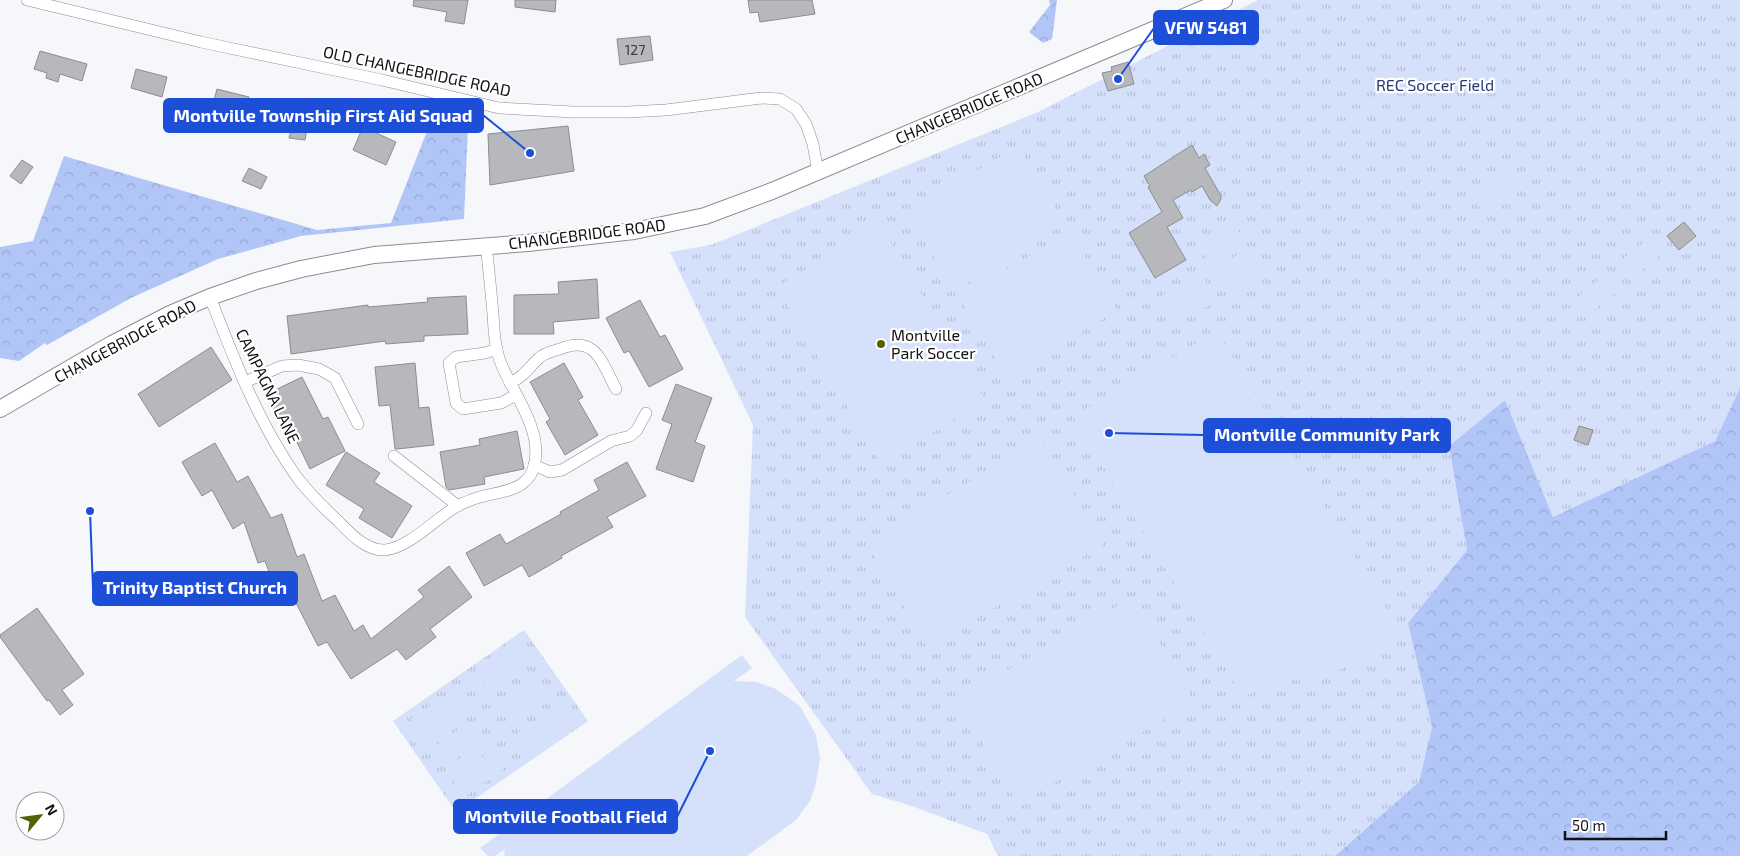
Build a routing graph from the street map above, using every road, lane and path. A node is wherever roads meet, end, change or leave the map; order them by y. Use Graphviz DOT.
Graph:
graph roads {
  1 [pos="27,0"];
  2 [pos="1224,0"];
  3 [pos="818,172"];
  4 [pos="486,246"];
  5 [pos="210,297"];
  6 [pos="497,349"];
  7 [pos="245,382"];
  8 [pos="510,384"];
  9 [pos="616,389"];
  10 [pos="516,395"];
  11 [pos="0,409"];
  12 [pos="646,413"];
  13 [pos="358,424"];
  14 [pos="394,456"];
  15 [pos="534,465"];
  16 [pos="458,506"];
  1 -- 3 [label="street, OLD CHANGEBRIDGE ROAD"];
  2 -- 3 [label="main road, CHANGEBRIDGE ROAD"];
  3 -- 4 [label="main road, CHANGEBRIDGE ROAD"];
  4 -- 5 [label="main road, CHANGEBRIDGE ROAD"];
  4 -- 6 [label="street"];
  5 -- 7 [label="street, CAMPAGNA LANE"];
  5 -- 11 [label="main road, CHANGEBRIDGE ROAD"];
  6 -- 8 [label="street"];
  6 -- 10 [label="street"];
  7 -- 13 [label="street"];
  7 -- 16 [label="street, CAMPAGNA LANE"];
  8 -- 9 [label="street"];
  8 -- 10 [label="street"];
  10 -- 15 [label="street"];
  12 -- 15 [label="street"];
  14 -- 16 [label="street"];
  15 -- 16 [label="street, CAMPAGNA LANE"];
}
